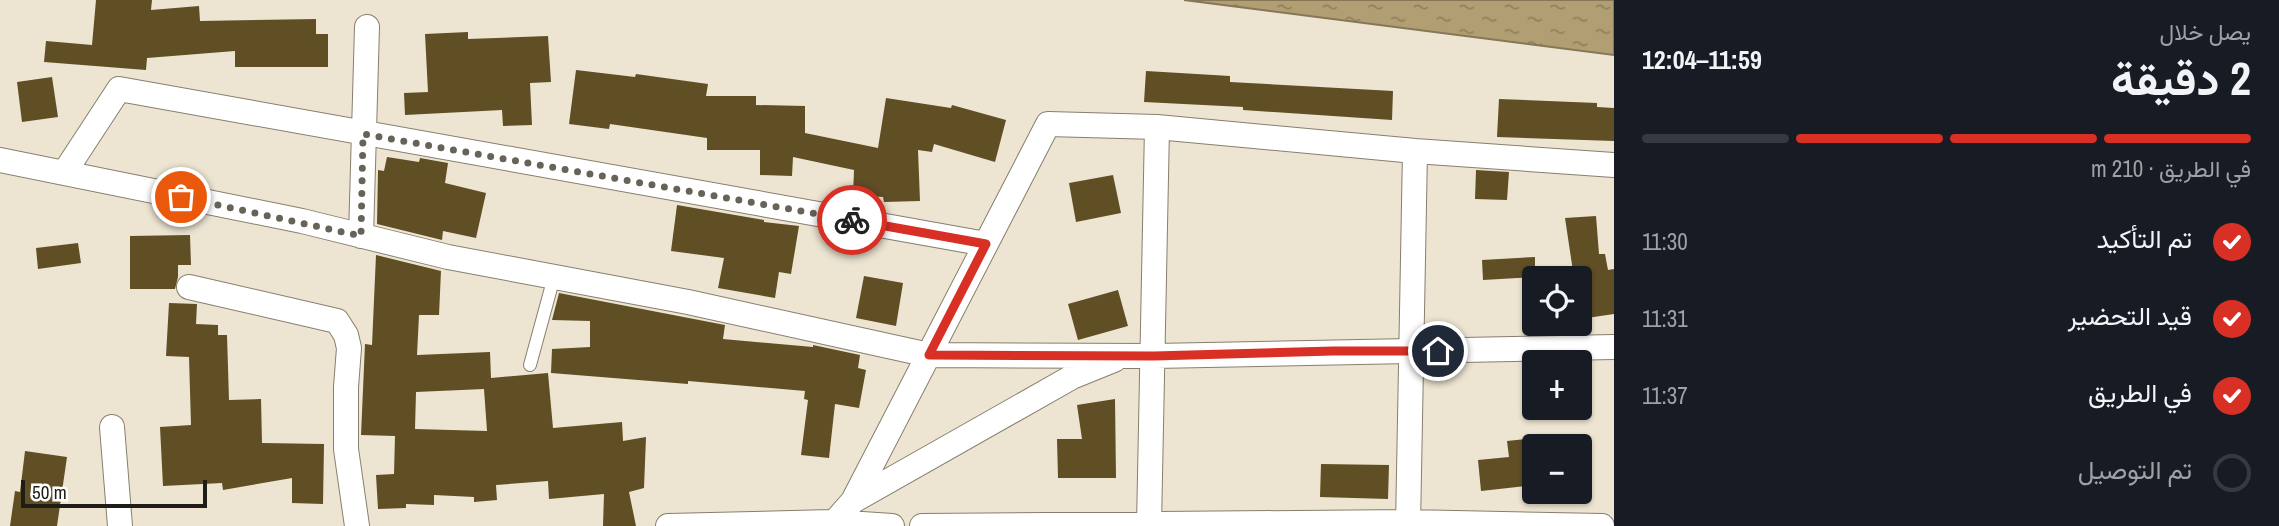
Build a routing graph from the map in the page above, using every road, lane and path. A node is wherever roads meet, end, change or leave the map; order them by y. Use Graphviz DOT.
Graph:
graph roads {
  1 [pos="367,27"];
  2 [pos="1157,127"];
  3 [pos="363,134"];
  4 [pos="1415,151"];
  5 [pos="0,160"];
  6 [pos="1614,165"];
  7 [pos="64,173"];
  8 [pos="361,236"];
  9 [pos="986,244"];
  10 [pos="554,276"];
  11 [pos="189,287"];
  12 [pos="1614,347"];
  13 [pos="1413,352"];
  14 [pos="929,355"];
  15 [pos="1125,356"];
  16 [pos="1154,356"];
  17 [pos="530,365"];
  18 [pos="112,427"];
  19 [pos="853,501"];
  20 [pos="832,524"];
  21 [pos="1408,524"];
  22 [pos="1149,525"];
  23 [pos="120,526"];
  24 [pos="357,526"];
  25 [pos="668,526"];
  26 [pos="892,526"];
  27 [pos="922,526"];
  28 [pos="1602,526"];
  1 -- 3 [label="street"];
  2 -- 4 [label="street"];
  2 -- 9 [label="street"];
  2 -- 16 [label="street"];
  3 -- 7 [label="street"];
  3 -- 8 [label="street"];
  3 -- 9 [label="street"];
  4 -- 6 [label="street"];
  4 -- 13 [label="street"];
  5 -- 7 [label="street"];
  7 -- 8 [label="street"];
  8 -- 10 [label="street"];
  9 -- 14 [label="street"];
  10 -- 14 [label="street"];
  10 -- 17 [label="lane"];
  11 -- 24 [label="street"];
  12 -- 13 [label="street"];
  13 -- 16 [label="street"];
  13 -- 21 [label="street"];
  14 -- 15 [label="street"];
  14 -- 19 [label="street"];
  15 -- 16 [label="street"];
  15 -- 19 [label="street"];
  16 -- 22 [label="street"];
  18 -- 23 [label="street"];
  19 -- 20 [label="street"];
  20 -- 25 [label="street"];
  20 -- 26 [label="street"];
  21 -- 22 [label="street"];
  21 -- 28 [label="street"];
  22 -- 27 [label="street"];
}
